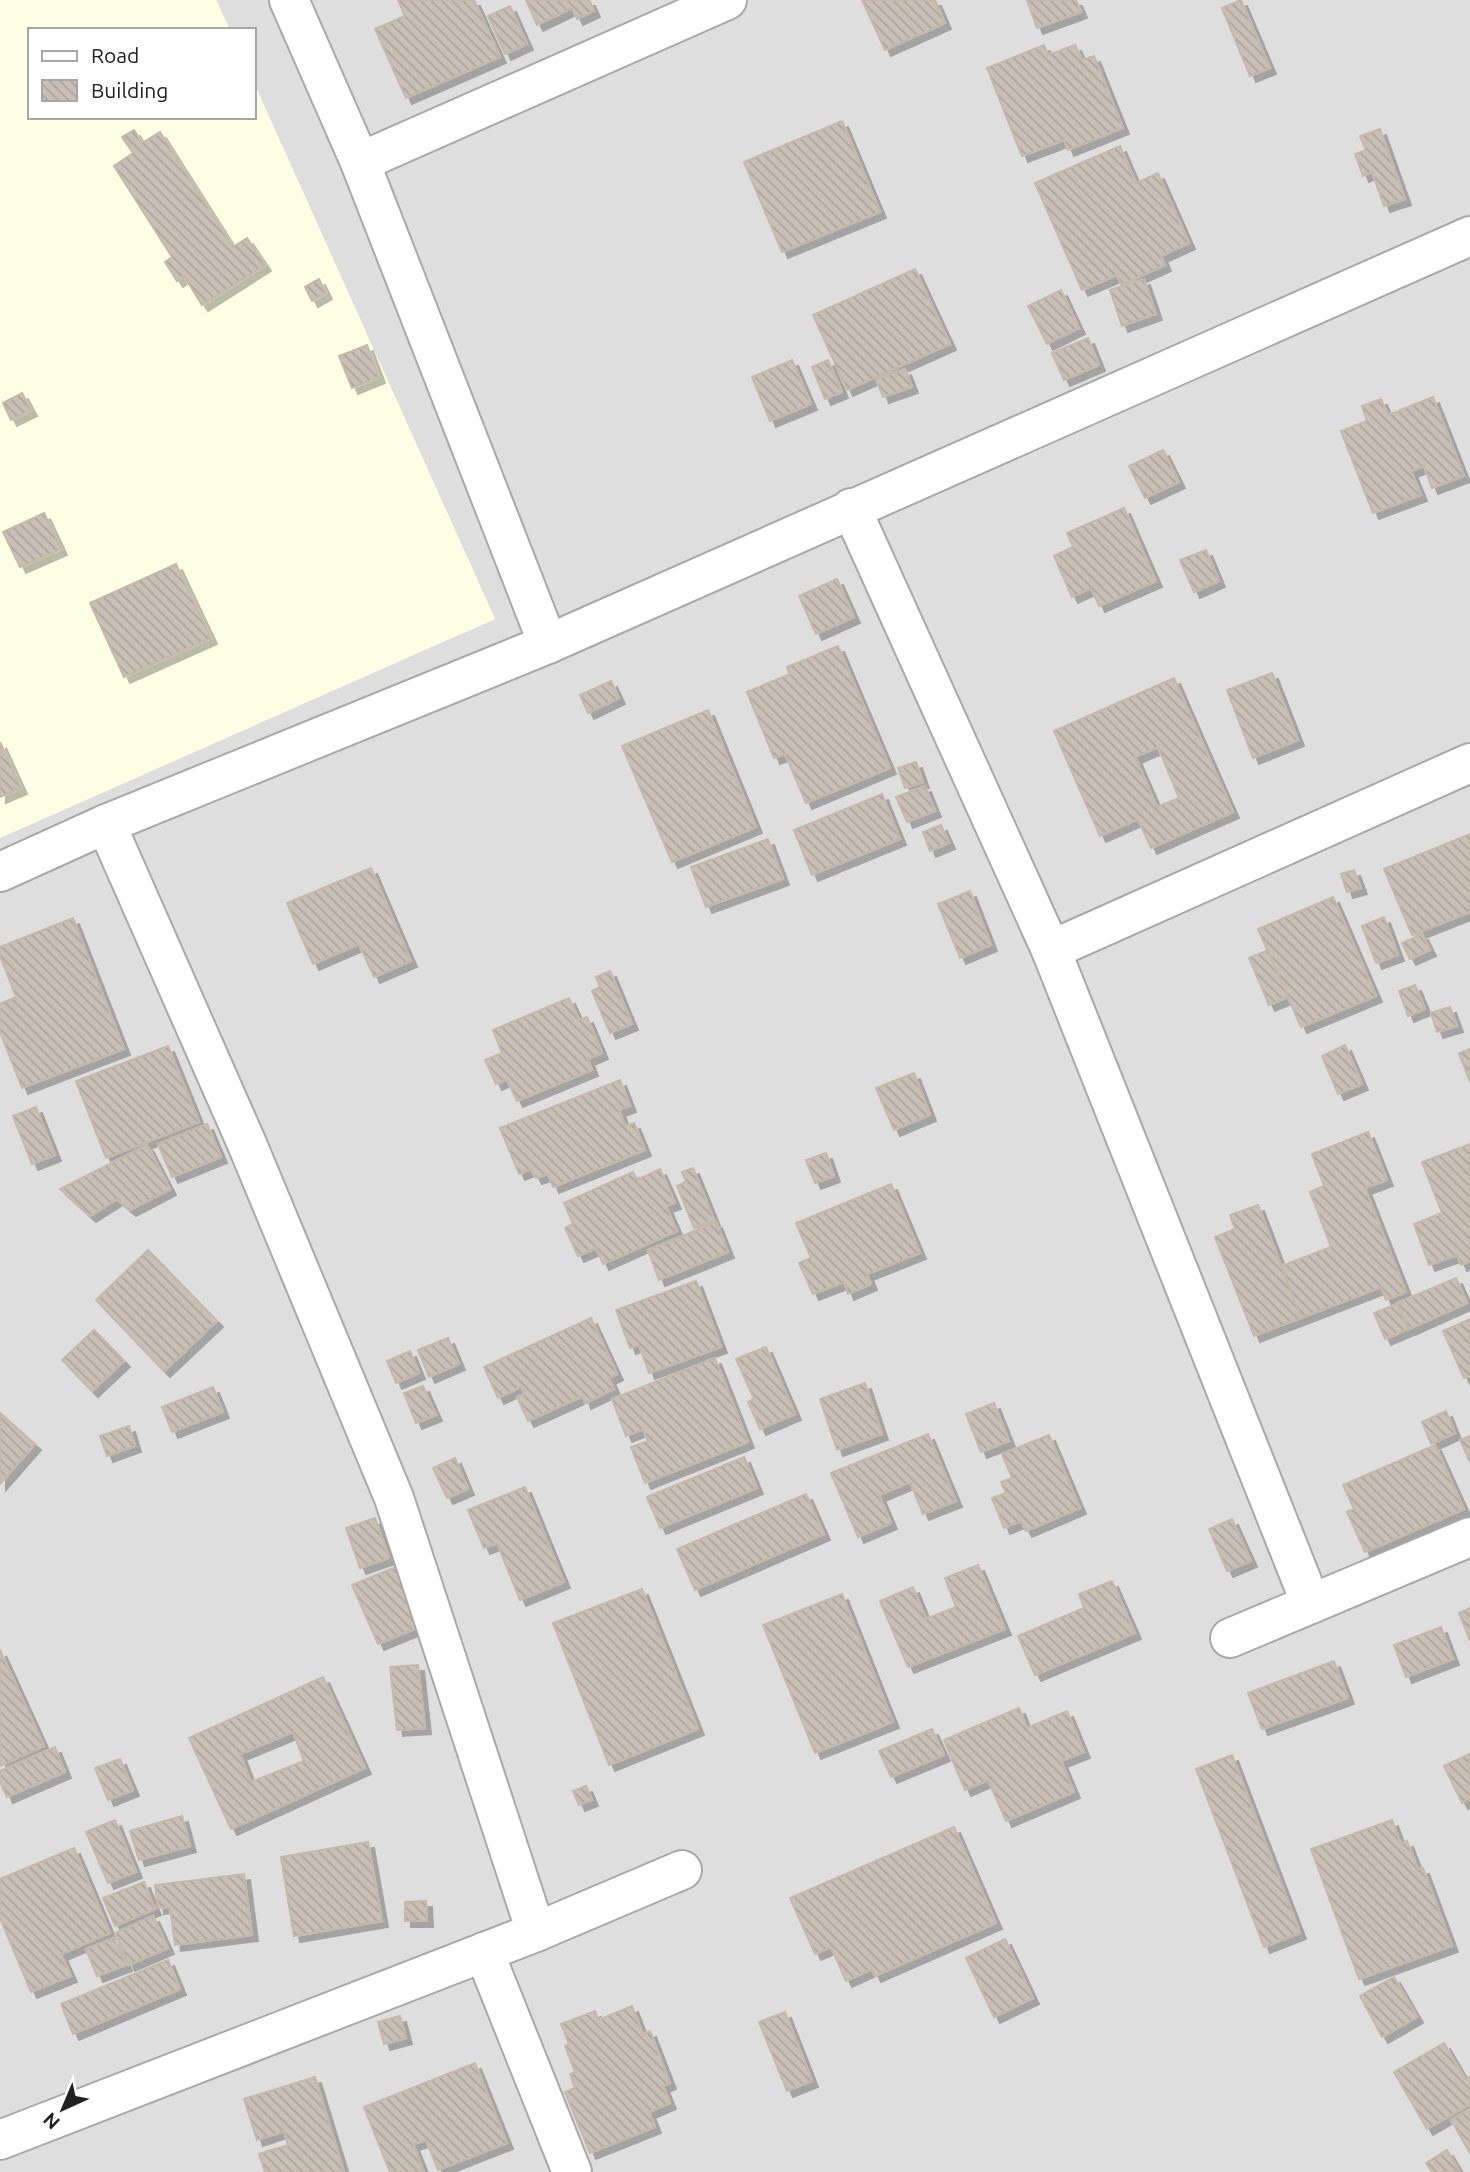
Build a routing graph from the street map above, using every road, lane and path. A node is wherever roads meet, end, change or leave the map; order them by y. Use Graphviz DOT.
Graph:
graph roads {
  1 [pos="289,0"];
  2 [pos="727,0"];
  3 [pos="360,162"];
  4 [pos="1470,236"];
  5 [pos="851,508"];
  6 [pos="548,644"];
  7 [pos="1470,763"];
  8 [pos="106,824"];
  9 [pos="0,872"];
  10 [pos="1051,950"];
  11 [pos="1470,1537"];
  12 [pos="1311,1604"];
  13 [pos="1230,1638"];
  14 [pos="682,1870"];
  15 [pos="536,1932"];
  16 [pos="484,1952"];
  17 [pos="0,2140"];
  18 [pos="572,2172"];
  1 -- 3 [label="street"];
  2 -- 3 [label="street"];
  3 -- 6 [label="street"];
  4 -- 5 [label="street"];
  5 -- 6 [label="street"];
  5 -- 10 [label="street"];
  6 -- 8 [label="street"];
  7 -- 10 [label="street"];
  8 -- 9 [label="street"];
  8 -- 15 [label="street"];
  10 -- 12 [label="street"];
  11 -- 12 [label="street"];
  12 -- 13 [label="street"];
  14 -- 15 [label="street"];
  15 -- 16 [label="street"];
  16 -- 17 [label="street"];
  16 -- 18 [label="street"];
}
